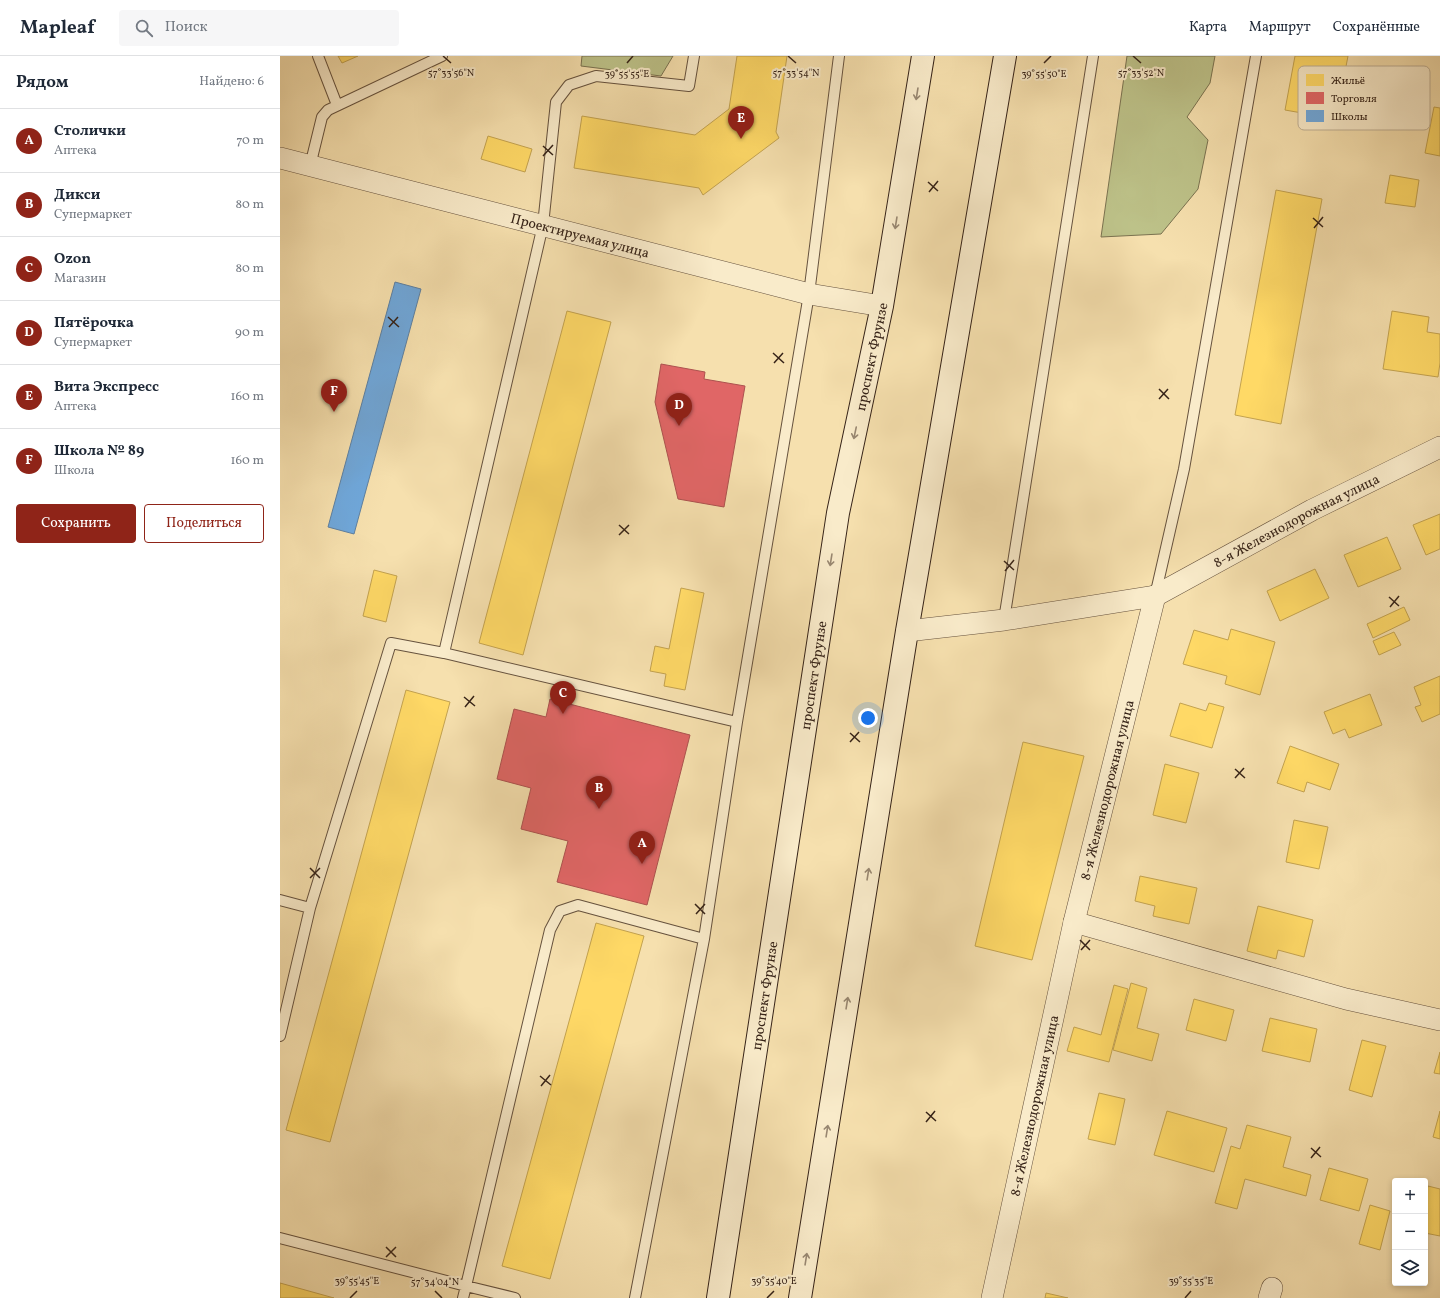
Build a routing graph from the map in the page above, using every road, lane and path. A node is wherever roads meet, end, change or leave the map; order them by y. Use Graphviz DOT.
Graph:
graph roads {
  1 [pos="318,56"];
  2 [pos="442,56"];
  3 [pos="694,56"];
  4 [pos="839,56"];
  5 [pos="923,56"];
  6 [pos="1005,56"];
  7 [pos="1093,56"];
  8 [pos="1256,56"];
  9 [pos="337,105"];
  10 [pos="280,158"];
  11 [pos="310,166"];
  12 [pos="543,225"];
  13 [pos="809,294"];
  14 [pos="882,306"];
  15 [pos="1440,447"];
  16 [pos="1155,596"];
  17 [pos="1004,620"];
  18 [pos="907,631"];
  19 [pos="444,653"];
  20 [pos="737,722"];
  21 [pos="280,900"];
  22 [pos="310,908"];
  23 [pos="1074,922"];
  24 [pos="704,939"];
  25 [pos="1440,1020"];
  26 [pos="280,1036"];
  27 [pos="280,1238"];
  28 [pos="466,1286"];
  29 [pos="463,1298"];
  30 [pos="515,1298"];
  31 [pos="634,1298"];
  32 [pos="718,1298"];
  33 [pos="800,1298"];
  34 [pos="992,1298"];
  1 -- 9 [label="lane"];
  2 -- 9 [label="lane"];
  3 -- 12 [label="lane"];
  4 -- 13 [label="lane"];
  5 -- 14 [label="main road, проспект Фрунзе, one-way"];
  6 -- 18 [label="main road"];
  7 -- 17 [label="lane"];
  8 -- 16 [label="lane"];
  9 -- 11 [label="lane"];
  10 -- 11 [label="street, Проектируемая улица"];
  11 -- 12 [label="street, Проектируемая улица"];
  12 -- 13 [label="street, Проектируемая улица"];
  12 -- 19 [label="lane"];
  13 -- 14 [label="street, Проектируемая улица"];
  13 -- 20 [label="lane"];
  14 -- 32 [label="main road, проспект Фрунзе, one-way"];
  15 -- 16 [label="street, 8-я Железнодорожная улица"];
  16 -- 17 [label="street"];
  16 -- 23 [label="street, 8-я Железнодорожная улица"];
  17 -- 18 [label="street"];
  33 -- 18 [label="main road, one-way"];
  19 -- 20 [label="lane"];
  19 -- 22 [label="lane"];
  20 -- 24 [label="lane"];
  21 -- 22 [label="lane"];
  22 -- 26 [label="lane"];
  23 -- 25 [label="street"];
  23 -- 34 [label="street, 8-я Железнодорожная улица"];
  24 -- 28 [label="lane"];
  24 -- 31 [label="lane"];
  27 -- 28 [label="lane"];
  28 -- 29 [label="lane"];
  28 -- 30 [label="lane"];
}
